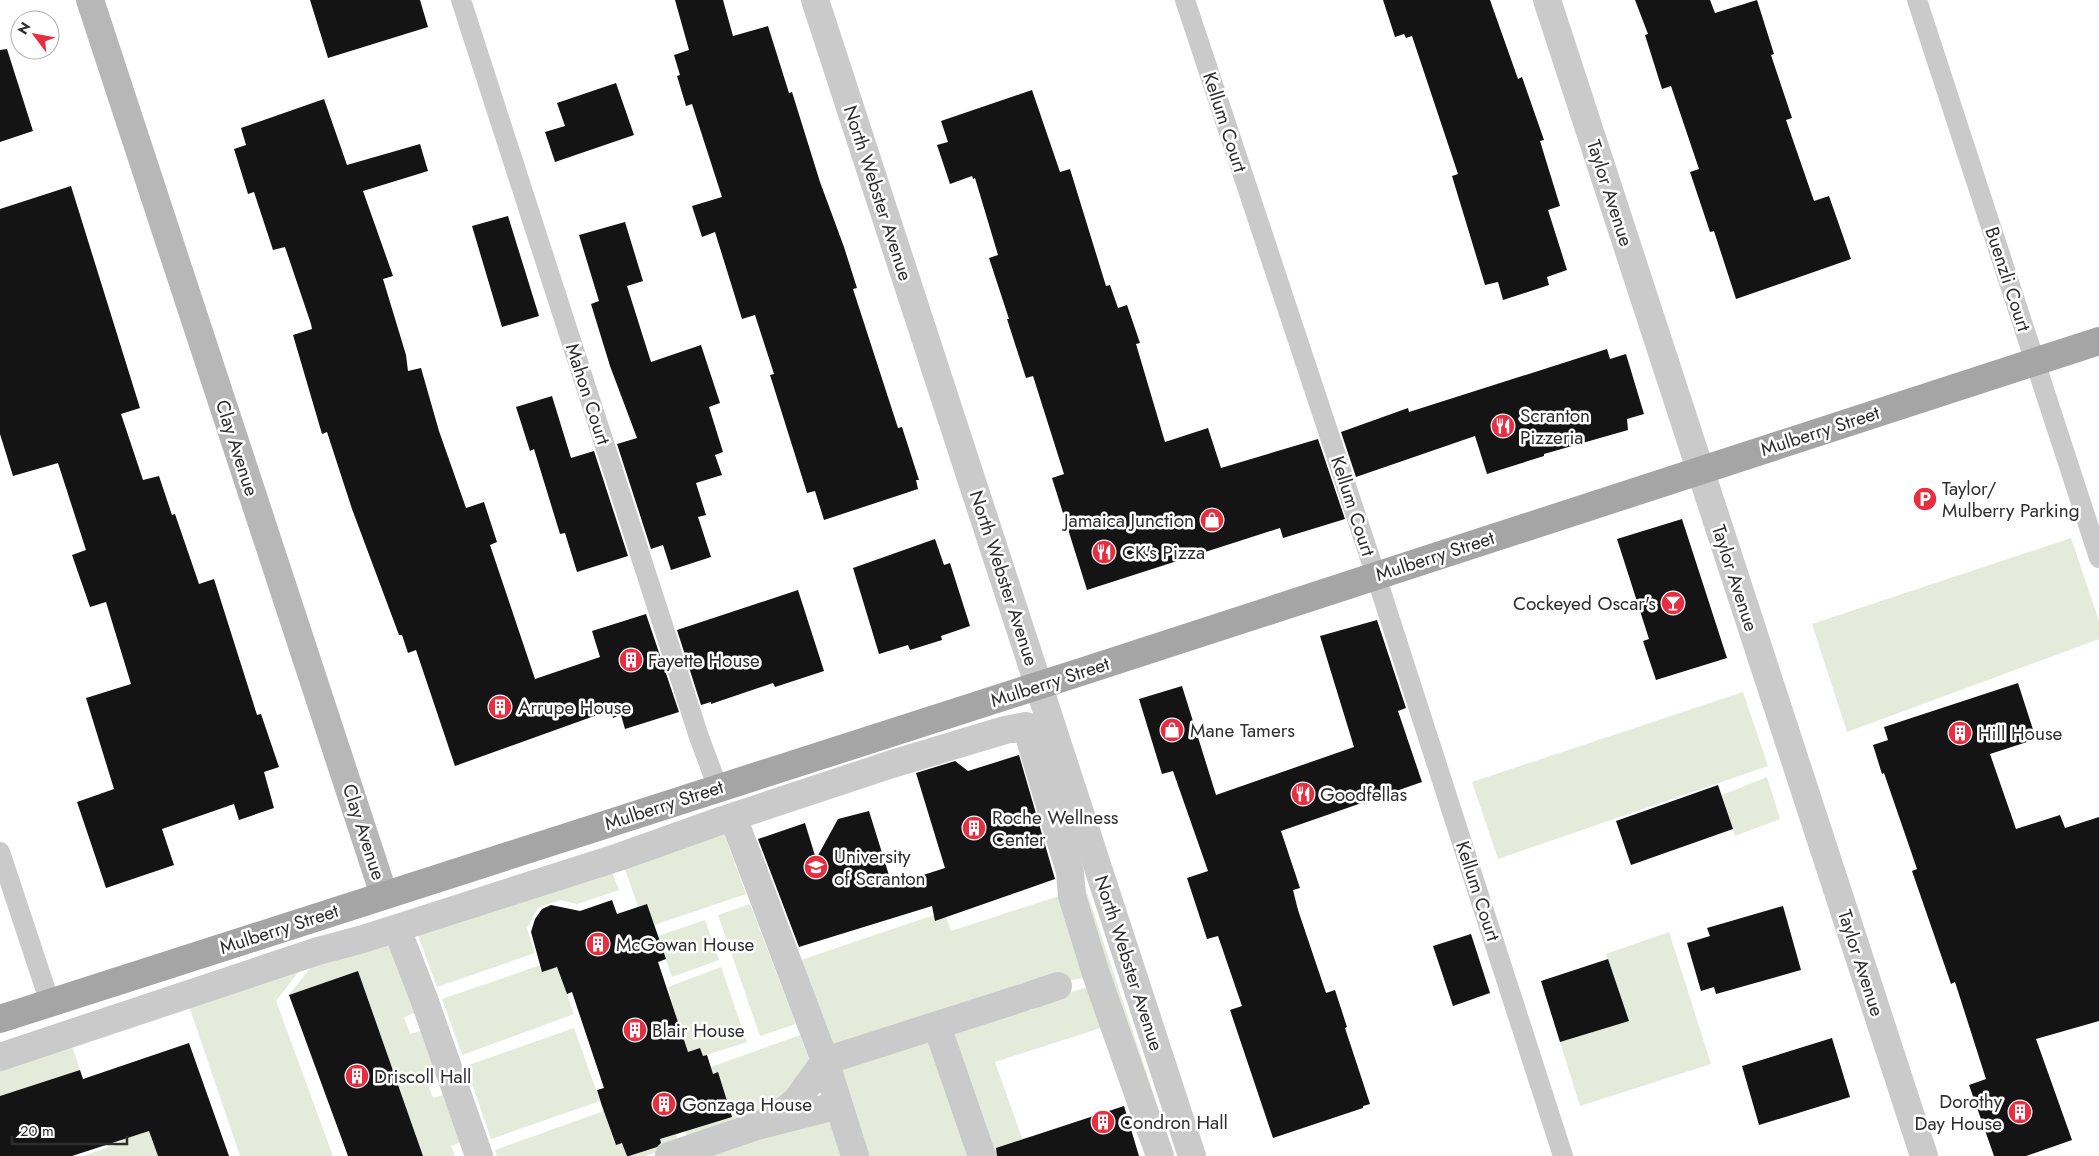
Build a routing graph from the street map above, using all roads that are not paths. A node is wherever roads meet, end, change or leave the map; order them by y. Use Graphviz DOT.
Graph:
graph roads {
  1 [pos="90,0"];
  2 [pos="461,0"];
  3 [pos="814,0"];
  4 [pos="1185,0"];
  5 [pos="1547,0"];
  6 [pos="1917,0"];
  7 [pos="2099,341"];
  8 [pos="2035,362"];
  9 [pos="1700,470"];
  10 [pos="2099,558"];
  11 [pos="1376,576"];
  12 [pos="1039,685"];
  13 [pos="718,788"];
  14 [pos="733,817"];
  15 [pos="0,852"];
  16 [pos="384,895"];
  17 [pos="396,929"];
  18 [pos="1058,986"];
  19 [pos="50,1003"];
  20 [pos="0,1019"];
  21 [pos="937,1026"];
  22 [pos="0,1058"];
  23 [pos="825,1061"];
  24 [pos="839,1105"];
  25 [pos="757,1126"];
  26 [pos="479,1156"];
  27 [pos="669,1156"];
  28 [pos="855,1156"];
  29 [pos="982,1156"];
  30 [pos="1160,1156"];
  31 [pos="1192,1156"];
  32 [pos="1563,1156"];
  33 [pos="1924,1156"];
  1 -- 16 [label="main road, Clay Avenue"];
  2 -- 13 [label="lane, Mahon Court"];
  3 -- 12 [label="street, North Webster Avenue"];
  4 -- 11 [label="lane, Kellum Court"];
  5 -- 9 [label="street, Taylor Avenue"];
  6 -- 8 [label="lane, Buenzli Court"];
  7 -- 8 [label="main road, Mulberry Street"];
  8 -- 9 [label="main road, Mulberry Street"];
  8 -- 10 [label="lane, Buenzli Court"];
  9 -- 11 [label="main road, Mulberry Street"];
  9 -- 33 [label="street, Taylor Avenue"];
  11 -- 12 [label="main road, Mulberry Street"];
  11 -- 32 [label="lane, Kellum Court"];
  12 -- 13 [label="main road, Mulberry Street"];
  12 -- 31 [label="street, North Webster Avenue"];
  13 -- 16 [label="main road, Mulberry Street"];
  14 -- 17 [label="street"];
  14 -- 23 [label="street"];
  14 -- 30 [label="street"];
  15 -- 19 [label="lane"];
  16 -- 19 [label="main road, Mulberry Street"];
  17 -- 22 [label="street"];
  17 -- 26 [label="street"];
  18 -- 21 [label="street"];
  19 -- 20 [label="main road, Mulberry Street"];
  21 -- 23 [label="street"];
  21 -- 29 [label="street"];
  23 -- 24 [label="street"];
  23 -- 25 [label="street"];
  24 -- 25 [label="street"];
  24 -- 28 [label="street"];
  25 -- 27 [label="street"];
}
